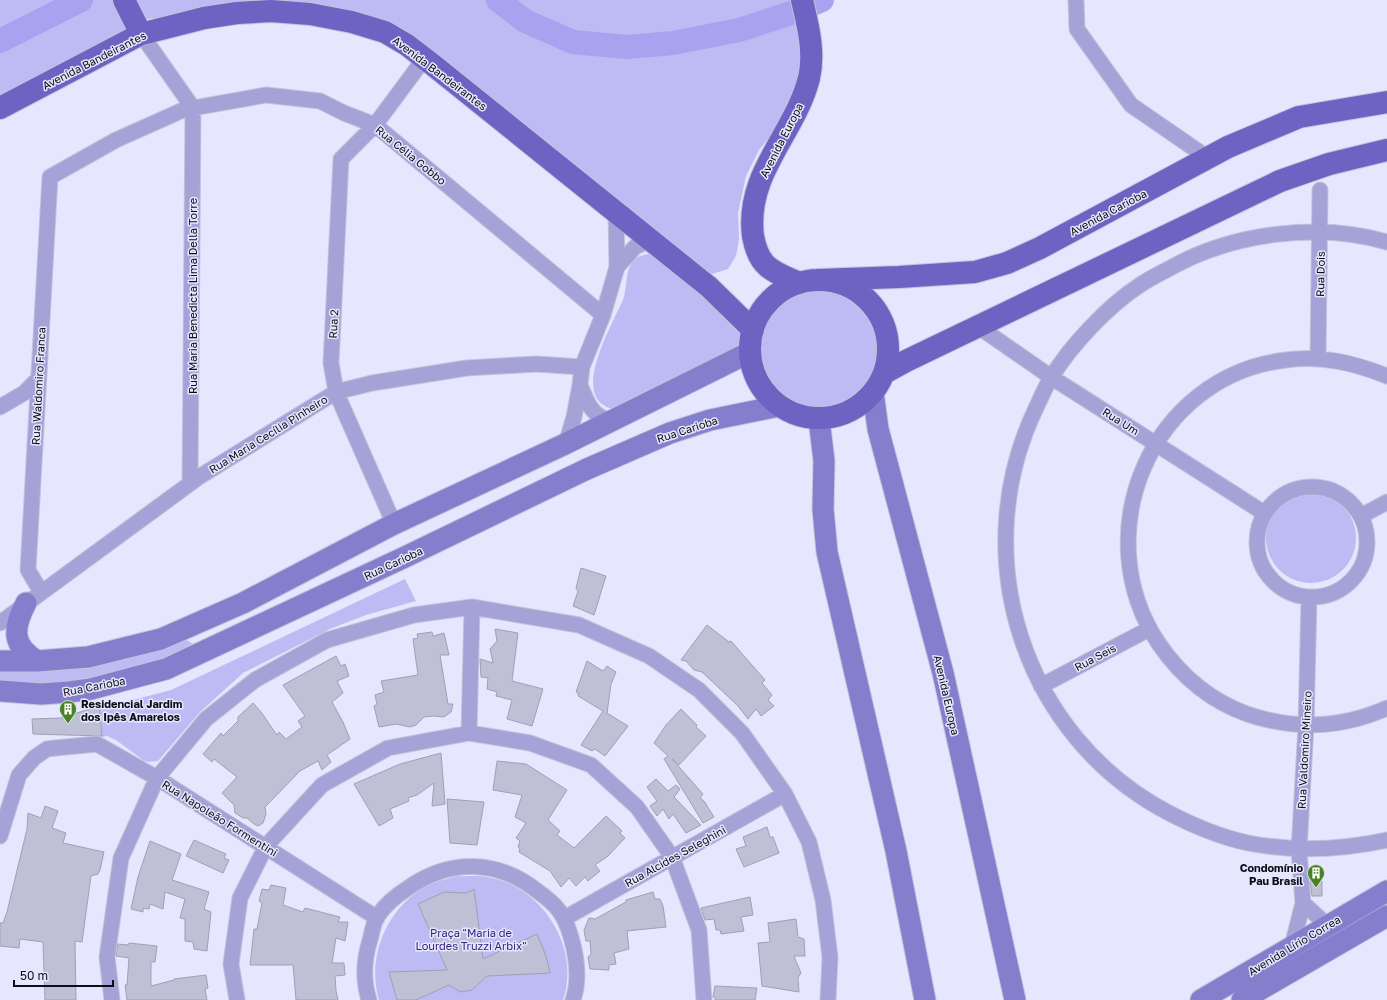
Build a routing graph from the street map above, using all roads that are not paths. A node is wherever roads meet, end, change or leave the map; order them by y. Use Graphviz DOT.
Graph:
graph roads {
  1 [pos="802,0"];
  2 [pos="1076,0"];
  3 [pos="124,2"];
  4 [pos="140,34"];
  5 [pos="424,59"];
  6 [pos="1387,102"];
  7 [pos="0,108"];
  8 [pos="193,108"];
  9 [pos="375,125"];
  10 [pos="1387,150"];
  11 [pos="1208,158"];
  12 [pos="50,177"];
  13 [pos="1320,190"];
  14 [pos="616,213"];
  15 [pos="1321,232"];
  16 [pos="650,240"];
  17 [pos="1387,242"];
  18 [pos="617,267"];
  19 [pos="809,281"];
  20 [pos="603,315"];
  21 [pos="979,327"];
  22 [pos="752,330"];
  23 [pos="750,352"];
  24 [pos="1318,358"];
  25 [pos="582,367"];
  26 [pos="884,373"];
  27 [pos="1387,376"];
  28 [pos="1051,377"];
  29 [pos="39,378"];
  30 [pos="580,385"];
  31 [pos="336,392"];
  32 [pos="873,392"];
  33 [pos="0,406"];
  34 [pos="779,406"];
  35 [pos="819,419"];
  36 [pos="611,420"];
  37 [pos="1155,444"];
  38 [pos="563,445"];
  39 [pos="190,483"];
  40 [pos="1387,502"];
  41 [pos="1264,513"];
  42 [pos="1361,516"];
  43 [pos="394,524"];
  44 [pos="34,598"];
  45 [pos="1309,598"];
  46 [pos="472,607"];
  47 [pos="0,623"];
  48 [pos="187,628"];
  49 [pos="1149,628"];
  50 [pos="199,654"];
  51 [pos="0,660"];
  52 [pos="37,661"];
  53 [pos="1041,686"];
  54 [pos="0,692"];
  55 [pos="1387,708"];
  56 [pos="1306,726"];
  57 [pos="469,733"];
  58 [pos="157,778"];
  59 [pos="785,794"];
  60 [pos="0,836"];
  61 [pos="1387,840"];
  62 [pos="266,846"];
  63 [pos="1299,850"];
  64 [pos="672,857"];
  65 [pos="1387,891"];
  66 [pos="1303,903"];
  67 [pos="1387,916"];
  68 [pos="377,918"];
  69 [pos="565,918"];
  70 [pos="1326,925"];
  71 [pos="1292,946"];
  72 [pos="1238,978"];
  73 [pos="1246,999"];
  74 [pos="112,1000"];
  75 [pos="237,1000"];
  76 [pos="369,1000"];
  77 [pos="573,1000"];
  78 [pos="704,1000"];
  79 [pos="828,1000"];
  80 [pos="925,1000"];
  81 [pos="1015,1000"];
  82 [pos="1201,1000"];
  1 -- 19 [label="main road, Avenida Europa"];
  2 -- 11 [label="street"];
  3 -- 4 [label="main road"];
  4 -- 5 [label="main road, Avenida Bandeirantes"];
  4 -- 7 [label="main road, Avenida Bandeirantes"];
  4 -- 8 [label="street"];
  5 -- 9 [label="street, Rua 2"];
  5 -- 14 [label="main road, Avenida Bandeirantes"];
  6 -- 11 [label="main road, Avenida Carioba"];
  8 -- 9 [label="street, Rua Célia Gobbo"];
  8 -- 12 [label="street, Rua Célia Gobbo"];
  8 -- 39 [label="street, Rua Maria Benedicta Lima Della Torre"];
  9 -- 20 [label="street, Rua Célia Gobbo"];
  9 -- 31 [label="street, Rua 2"];
  10 -- 21 [label="main road"];
  11 -- 19 [label="main road, Avenida Carioba"];
  12 -- 29 [label="street, Rua Waldomiro Franca"];
  13 -- 15 [label="street, Rua Dois"];
  14 -- 16 [label="main road, Avenida Bandeirantes"];
  14 -- 18 [label="street"];
  15 -- 17 [label="street"];
  15 -- 24 [label="street, Rua Dois"];
  15 -- 28 [label="street"];
  16 -- 18 [label="street"];
  16 -- 22 [label="main road, Avenida Bandeirantes"];
  18 -- 20 [label="street"];
  19 -- 22 [label="main road"];
  19 -- 26 [label="main road"];
  20 -- 25 [label="street"];
  21 -- 26 [label="main road"];
  21 -- 28 [label="street, Rua Um"];
  22 -- 23 [label="main road"];
  23 -- 34 [label="main road"];
  23 -- 36 [label="main road"];
  24 -- 27 [label="street"];
  24 -- 37 [label="street"];
  25 -- 30 [label="street"];
  25 -- 31 [label="street, Rua Maria Cecília Pinheiro"];
  26 -- 32 [label="main road"];
  28 -- 37 [label="street, Rua Um"];
  28 -- 53 [label="street"];
  29 -- 33 [label="street"];
  29 -- 44 [label="street, Rua Waldomiro Franca"];
  30 -- 36 [label="street"];
  30 -- 38 [label="street"];
  31 -- 39 [label="street, Rua Maria Cecília Pinheiro"];
  31 -- 43 [label="street, Rua 2"];
  32 -- 35 [label="main road"];
  32 -- 81 [label="main road, Avenida Europa"];
  34 -- 35 [label="main road"];
  34 -- 50 [label="main road, Rua Carioba"];
  35 -- 80 [label="main road"];
  36 -- 38 [label="main road"];
  37 -- 41 [label="street, Rua Um"];
  37 -- 49 [label="street"];
  38 -- 43 [label="main road"];
  39 -- 44 [label="street, Rua Maria Cecília Pinheiro"];
  40 -- 42 [label="street"];
  41 -- 42 [label="street"];
  41 -- 45 [label="street"];
  42 -- 45 [label="street"];
  43 -- 48 [label="main road"];
  44 -- 47 [label="street, Rua Maria Cecília Pinheiro"];
  44 -- 52 [label="main road"];
  45 -- 56 [label="street, Rua Valdomiro Mineiro"];
  46 -- 57 [label="street"];
  46 -- 58 [label="street"];
  46 -- 59 [label="street"];
  48 -- 50 [label="main road"];
  48 -- 52 [label="main road"];
  49 -- 53 [label="street, Rua Seis"];
  49 -- 56 [label="street"];
  50 -- 54 [label="main road, Rua Carioba"];
  51 -- 52 [label="main road"];
  53 -- 63 [label="street"];
  55 -- 56 [label="street"];
  56 -- 63 [label="street, Rua Valdomiro Mineiro"];
  57 -- 62 [label="street"];
  57 -- 64 [label="street"];
  58 -- 60 [label="street, Rua Napoleão Formentini"];
  58 -- 62 [label="street, Rua Napoleão Formentini"];
  58 -- 74 [label="street"];
  59 -- 64 [label="street, Rua Alcides Seleghini"];
  59 -- 79 [label="street"];
  61 -- 63 [label="street"];
  62 -- 68 [label="street, Rua Napoleão Formentini"];
  62 -- 75 [label="street"];
  63 -- 66 [label="street, Rua Valdomiro Mineiro"];
  64 -- 69 [label="street, Rua Alcides Seleghini"];
  64 -- 78 [label="street"];
  65 -- 70 [label="main road, Avenida Lírio Correa"];
  66 -- 70 [label="street"];
  66 -- 71 [label="street, Rua Valdomiro Mineiro"];
  67 -- 73 [label="main road, Avenida Lírio Correa"];
  68 -- 69 [label="street"];
  68 -- 76 [label="street"];
  69 -- 77 [label="street"];
  70 -- 71 [label="main road, Avenida Lírio Correa"];
  71 -- 72 [label="main road, Avenida Lírio Correa"];
  72 -- 73 [label="street"];
  72 -- 82 [label="main road, Avenida Lírio Correa"];
}
